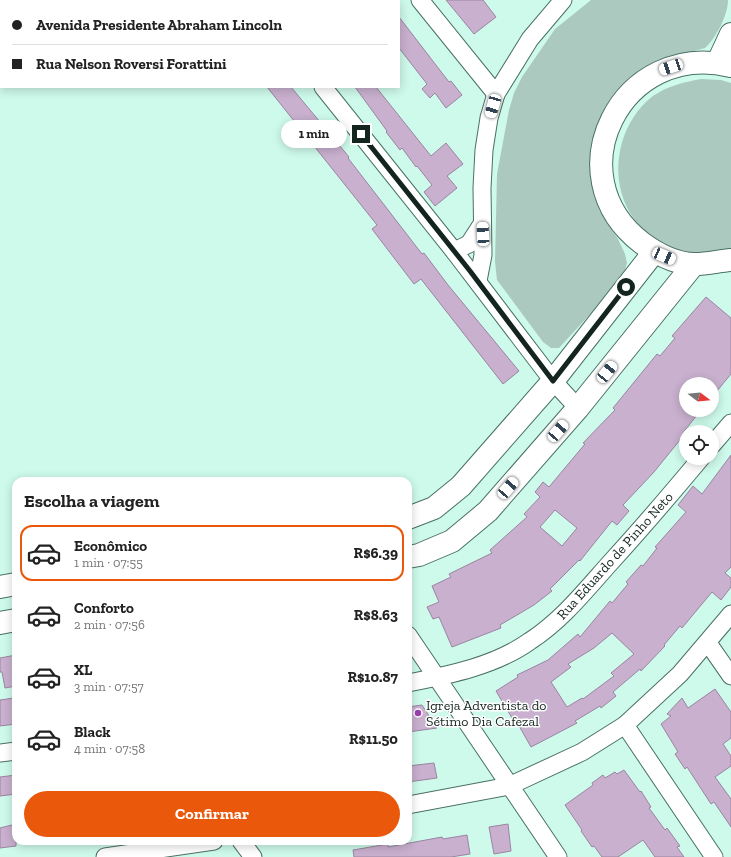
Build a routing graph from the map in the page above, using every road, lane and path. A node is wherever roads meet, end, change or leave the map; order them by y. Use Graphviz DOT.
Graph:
graph roads {
  1 [pos="420,0"];
  2 [pos="563,0"];
  3 [pos="731,34"];
  4 [pos="724,64"];
  5 [pos="324,88"];
  6 [pos="496,94"];
  7 [pos="482,224"];
  8 [pos="454,251"];
  9 [pos="654,252"];
  10 [pos="731,260"];
  11 [pos="694,264"];
  12 [pos="478,281"];
  13 [pos="553,381"];
  14 [pos="578,408"];
  15 [pos="731,423"];
  16 [pos="719,437"];
  17 [pos="695,465"];
  18 [pos="412,516"];
  19 [pos="412,556"];
  20 [pos="12,585"];
  21 [pos="0,587"];
  22 [pos="731,614"];
  23 [pos="12,621"];
  24 [pos="0,623"];
  25 [pos="412,641"];
  26 [pos="708,643"];
  27 [pos="731,676"];
  28 [pos="437,678"];
  29 [pos="412,682"];
  30 [pos="625,725"];
  31 [pos="12,752"];
  32 [pos="0,753"];
  33 [pos="509,786"];
  34 [pos="412,804"];
  35 [pos="179,845"];
  36 [pos="244,845"];
  37 [pos="144,849"];
  38 [pos="105,857"];
  39 [pos="253,857"];
  40 [pos="558,857"];
  41 [pos="714,857"];
  1 -- 6 [label="street"];
  2 -- 6 [label="street"];
  3 -- 4 [label="street"];
  4 -- 9 [label="street"];
  5 -- 8 [label="street"];
  6 -- 7 [label="street"];
  7 -- 8 [label="street"];
  7 -- 12 [label="street"];
  8 -- 12 [label="street"];
  9 -- 11 [label="street"];
  9 -- 13 [label="street"];
  10 -- 11 [label="street"];
  11 -- 14 [label="street"];
  12 -- 13 [label="street"];
  13 -- 14 [label="street"];
  13 -- 18 [label="street"];
  14 -- 19 [label="street"];
  15 -- 16 [label="street"];
  17 -- 28 [label="street, Rua Eduardo de Pinho Neto"];
  20 -- 21 [label="street"];
  22 -- 26 [label="street"];
  23 -- 24 [label="street"];
  25 -- 28 [label="street"];
  26 -- 27 [label="street"];
  26 -- 30 [label="street"];
  28 -- 29 [label="street, Rua Eduardo de Pinho Neto"];
  28 -- 33 [label="street"];
  30 -- 33 [label="street"];
  30 -- 41 [label="street"];
  31 -- 32 [label="street"];
  33 -- 34 [label="street"];
  33 -- 40 [label="street"];
  35 -- 37 [label="street"];
  36 -- 39 [label="street"];
  37 -- 38 [label="street"];
}
